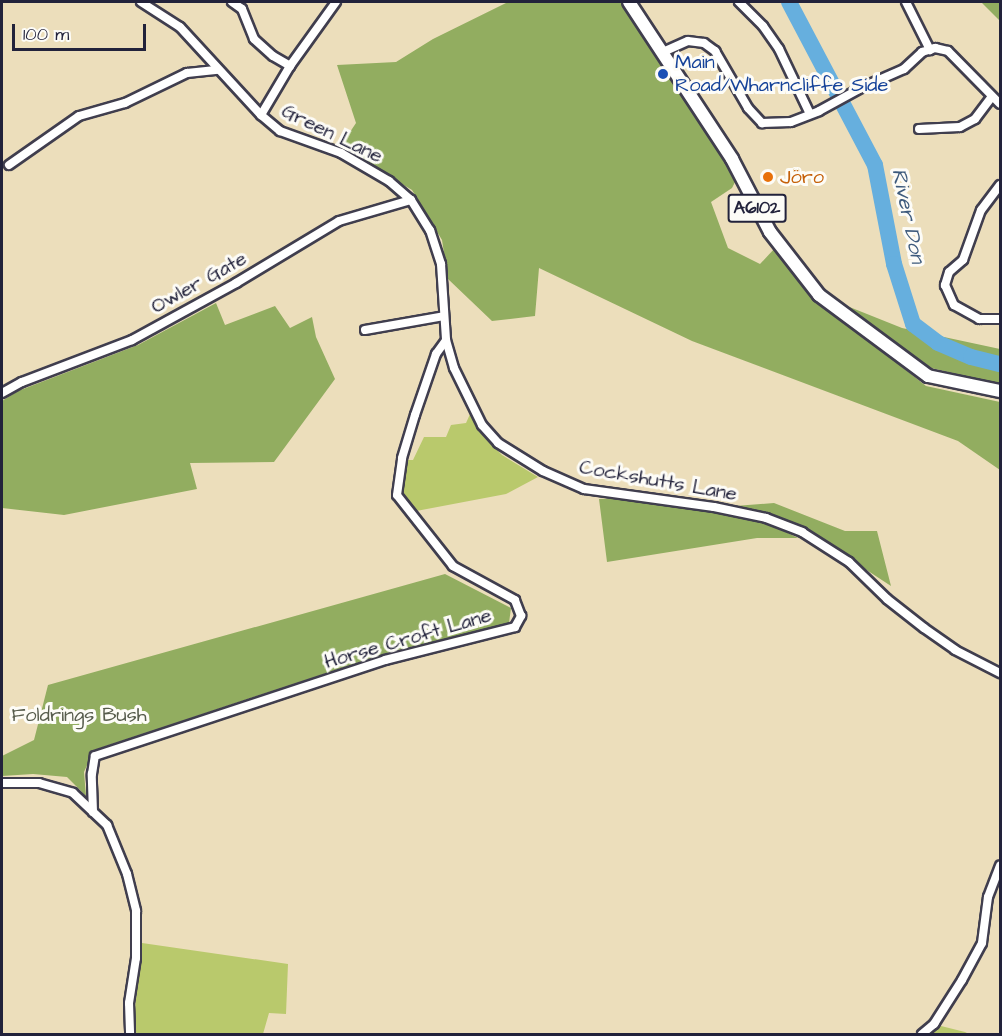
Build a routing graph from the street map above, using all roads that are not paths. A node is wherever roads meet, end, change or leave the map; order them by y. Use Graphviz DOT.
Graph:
graph roads {
  1 [pos="141,2"];
  2 [pos="232,2"];
  3 [pos="336,2"];
  4 [pos="629,2"];
  5 [pos="740,2"];
  6 [pos="906,2"];
  7 [pos="930,50"];
  8 [pos="663,52"];
  9 [pos="291,66"];
  10 [pos="218,70"];
  11 [pos="991,98"];
  12 [pos="1000,104"];
  13 [pos="810,114"];
  14 [pos="261,115"];
  15 [pos="919,129"];
  16 [pos="9,165"];
  17 [pos="1000,185"];
  18 [pos="411,200"];
  19 [pos="444,316"];
  20 [pos="1000,320"];
  21 [pos="364,330"];
  22 [pos="446,340"];
  23 [pos="1000,391"];
  24 [pos="2,393"];
  25 [pos="1000,673"];
  26 [pos="2,783"];
  27 [pos="93,812"];
  28 [pos="1000,865"];
  29 [pos="130,1035"];
  30 [pos="922,1035"];
  1 -- 10 [label="street"];
  2 -- 9 [label="street"];
  3 -- 9 [label="street, Green Lane"];
  4 -- 8 [label="main road, A6102"];
  5 -- 13 [label="street"];
  6 -- 7 [label="street"];
  7 -- 11 [label="street"];
  7 -- 13 [label="street"];
  8 -- 13 [label="street"];
  8 -- 23 [label="main road, A6102"];
  9 -- 14 [label="street, Green Lane"];
  10 -- 14 [label="street"];
  10 -- 16 [label="street"];
  11 -- 12 [label="street"];
  11 -- 15 [label="street"];
  14 -- 18 [label="street, Green Lane"];
  17 -- 20 [label="street"];
  18 -- 19 [label="street, Cockshutts Lane"];
  18 -- 24 [label="street, Owler Gate"];
  19 -- 21 [label="street"];
  19 -- 22 [label="street, Cockshutts Lane"];
  22 -- 25 [label="street, Cockshutts Lane"];
  22 -- 27 [label="street, Horse Croft Lane"];
  26 -- 27 [label="street"];
  27 -- 29 [label="street"];
  28 -- 30 [label="street"];
}
